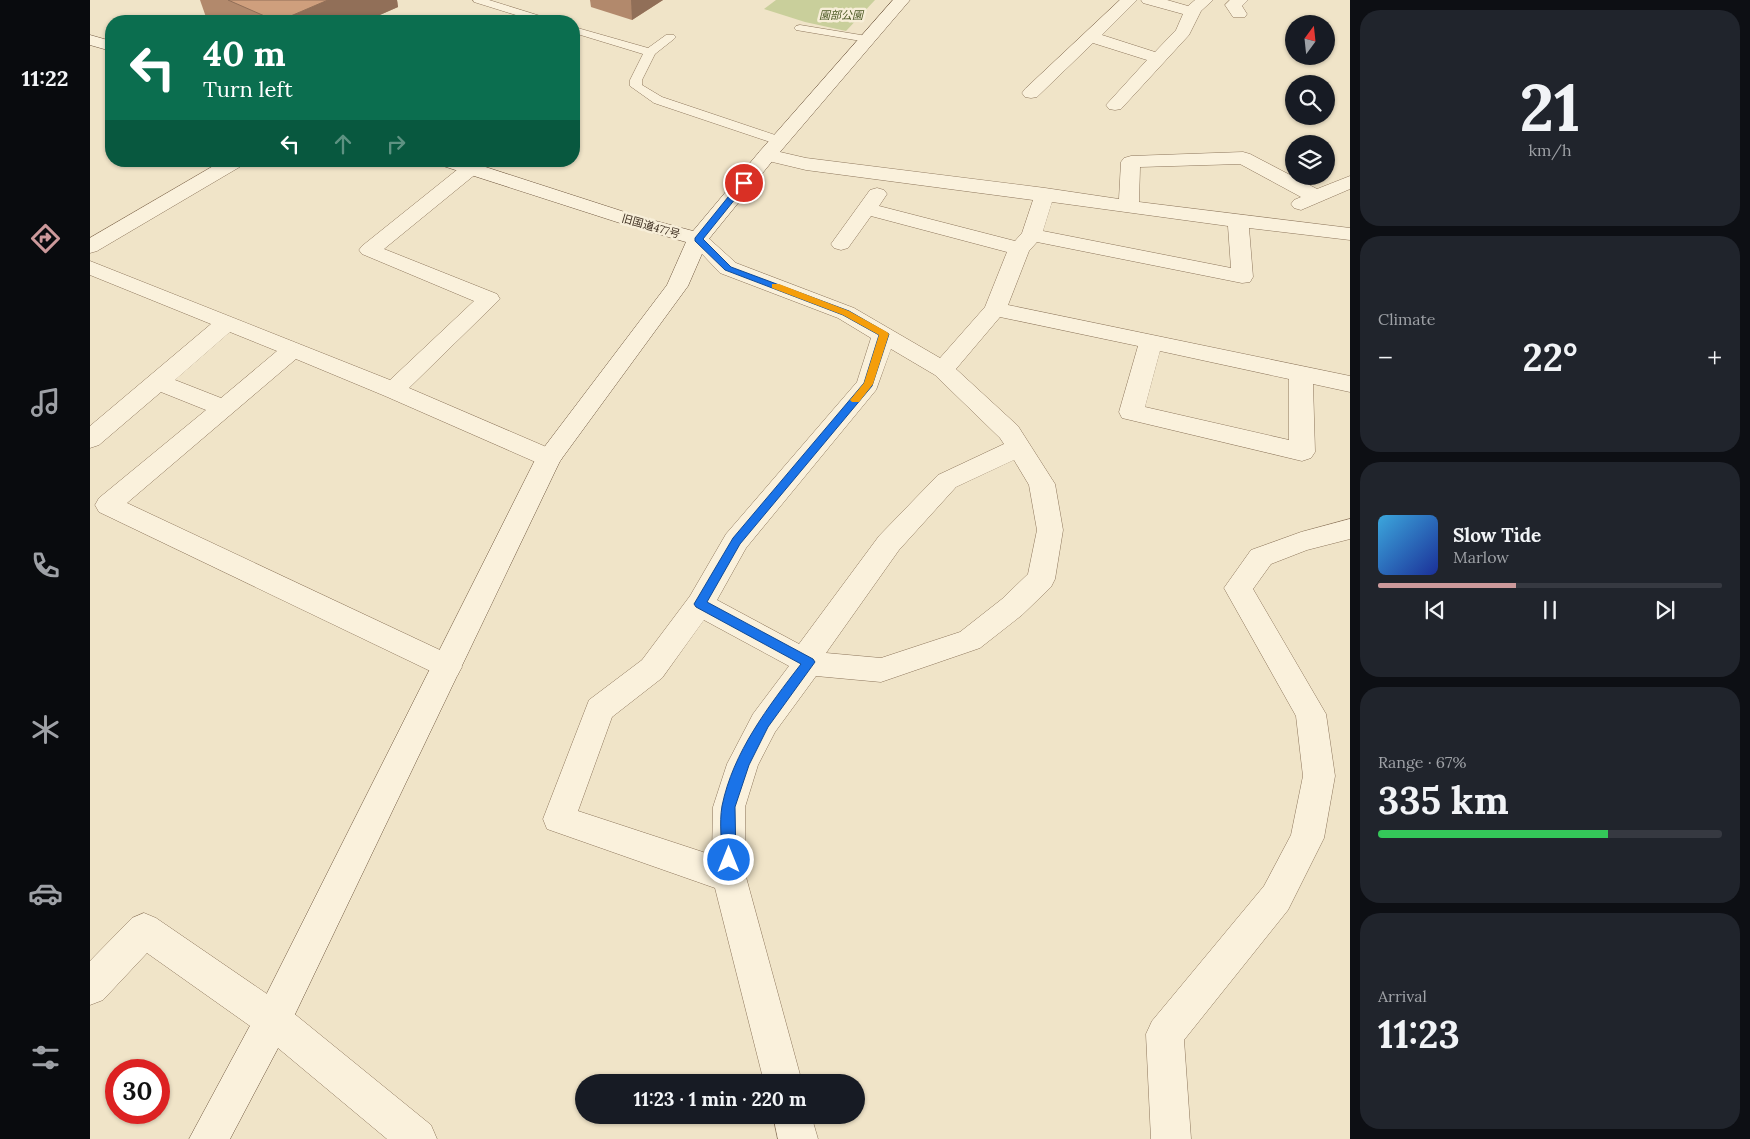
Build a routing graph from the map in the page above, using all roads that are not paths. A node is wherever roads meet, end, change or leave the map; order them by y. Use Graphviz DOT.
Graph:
graph roads {
  1 [pos="478,0"];
  2 [pos="902,0"];
  3 [pos="1130,0"];
  4 [pos="1148,0"];
  5 [pos="1199,6"];
  6 [pos="527,15"];
  7 [pos="800,28"];
  8 [pos="580,32"];
  9 [pos="670,37"];
  10 [pos="1091,37"];
  11 [pos="867,38"];
  12 [pos="90,40"];
  13 [pos="105,44"];
  14 [pos="650,52"];
  15 [pos="1158,58"];
  16 [pos="1031,93"];
  17 [pos="1116,105"];
  18 [pos="773,148"];
  19 [pos="226,167"];
  20 [pos="464,167"];
  21 [pos="470,169"];
  22 [pos="890,174"];
  23 [pos="1350,182"];
  24 [pos="1045,194"];
  25 [pos="1317,197"];
  26 [pos="1130,206"];
  27 [pos="867,209"];
  28 [pos="1238,222"];
  29 [pos="1261,222"];
  30 [pos="1350,234"];
  31 [pos="698,239"];
  32 [pos="1026,242"];
  33 [pos="841,244"];
  34 [pos="90,248"];
  35 [pos="90,267"];
  36 [pos="995,309"];
  37 [pos="228,322"];
  38 [pos="884,334"];
  39 [pos="1151,341"];
  40 [pos="294,349"];
  41 [pos="943,370"];
  42 [pos="1301,374"];
  43 [pos="158,382"];
  44 [pos="1350,384"];
  45 [pos="393,390"];
  46 [pos="224,408"];
  47 [pos="90,439"];
  48 [pos="1019,448"];
  49 [pos="549,458"];
  50 [pos="99,500"];
  51 [pos="1350,529"];
  52 [pos="700,604"];
  53 [pos="807,661"];
  54 [pos="447,667"];
  55 [pos="729,877"];
  56 [pos="90,987"];
  57 [pos="273,1020"];
  58 [pos="781,1074"];
  59 [pos="794,1124"];
  60 [pos="209,1139"];
  61 [pos="417,1139"];
  62 [pos="798,1139"];
  63 [pos="1171,1139"];
  1 -- 6 [label="lane"];
  2 -- 11 [label="street, 旧国道477号"];
  3 -- 10 [label="street"];
  4 -- 5 [label="street"];
  5 -- 15 [label="street"];
  7 -- 11 [label="lane"];
  8 -- 14 [label="lane"];
  9 -- 14 [label="lane"];
  10 -- 15 [label="street"];
  10 -- 16 [label="street"];
  11 -- 18 [label="street, 旧国道477号"];
  12 -- 13 [label="street"];
  14 -- 18 [label="lane"];
  15 -- 17 [label="street"];
  18 -- 22 [label="street"];
  18 -- 31 [label="street, 旧国道477号"];
  19 -- 34 [label="street"];
  20 -- 21 [label="street, 旧国道477号"];
  21 -- 31 [label="street, 旧国道477号"];
  21 -- 45 [label="street"];
  22 -- 24 [label="street"];
  22 -- 27 [label="street"];
  23 -- 25 [label="street"];
  24 -- 26 [label="street"];
  24 -- 32 [label="street"];
  25 -- 26 [label="street"];
  25 -- 29 [label="street"];
  26 -- 28 [label="street"];
  27 -- 32 [label="street"];
  27 -- 33 [label="street"];
  28 -- 29 [label="street"];
  28 -- 32 [label="street"];
  29 -- 30 [label="street"];
  31 -- 38 [label="street"];
  31 -- 49 [label="street"];
  32 -- 36 [label="street"];
  35 -- 37 [label="street"];
  36 -- 39 [label="street"];
  36 -- 41 [label="street"];
  37 -- 40 [label="street"];
  37 -- 43 [label="street"];
  38 -- 41 [label="street"];
  38 -- 52 [label="street"];
  39 -- 42 [label="street"];
  39 -- 42 [label="street"];
  40 -- 45 [label="street"];
  40 -- 46 [label="street"];
  41 -- 48 [label="street"];
  42 -- 44 [label="street"];
  43 -- 46 [label="street"];
  43 -- 47 [label="street"];
  45 -- 49 [label="street"];
  46 -- 50 [label="street"];
  48 -- 53 [label="street"];
  48 -- 53 [label="street"];
  49 -- 54 [label="street"];
  50 -- 54 [label="street"];
  51 -- 63 [label="street"];
  52 -- 53 [label="street"];
  52 -- 55 [label="street"];
  53 -- 55 [label="street"];
  54 -- 57 [label="street"];
  55 -- 58 [label="street"];
  56 -- 57 [label="street"];
  57 -- 60 [label="street"];
  57 -- 61 [label="street"];
  59 -- 62 [label="street"];
}
